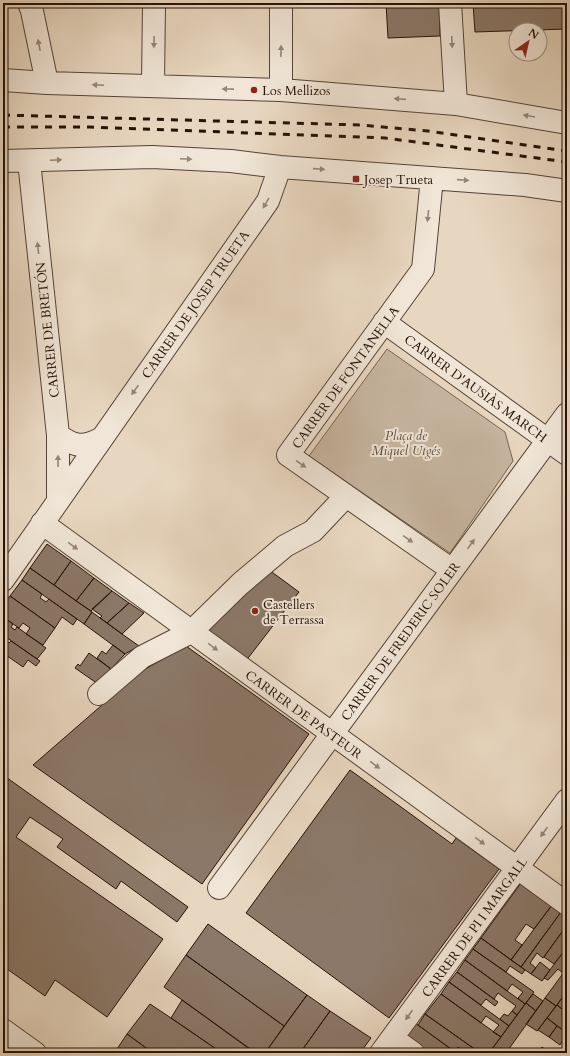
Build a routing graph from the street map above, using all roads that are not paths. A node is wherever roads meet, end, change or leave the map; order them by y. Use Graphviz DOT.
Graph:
graph roads {
  1 [pos="29,3"];
  2 [pos="154,3"];
  3 [pos="281,3"];
  4 [pos="450,3"];
  5 [pos="3,80"];
  6 [pos="47,83"];
  7 [pos="153,86"];
  8 [pos="281,90"];
  9 [pos="456,104"];
  10 [pos="567,123"];
  11 [pos="29,160"];
  12 [pos="3,161"];
  13 [pos="280,167"];
  14 [pos="432,178"];
  15 [pos="567,191"];
  16 [pos="384,322"];
  17 [pos="567,414"];
  18 [pos="58,435"];
  19 [pos="102,438"];
  20 [pos="548,440"];
  21 [pos="567,454"];
  22 [pos="346,496"];
  23 [pos="58,500"];
  24 [pos="42,524"];
  25 [pos="452,570"];
  26 [pos="3,580"];
  27 [pos="191,632"];
  28 [pos="99,694"];
  29 [pos="332,734"];
  30 [pos="567,800"];
  31 [pos="517,868"];
  32 [pos="219,888"];
  33 [pos="567,904"];
  34 [pos="3,1030"];
  35 [pos="387,1046"];
  36 [pos="35,1053"];
  37 [pos="413,1053"];
  6 -- 1 [label="street, one-way"];
  2 -- 7 [label="street, one-way"];
  8 -- 3 [label="street, one-way"];
  4 -- 9 [label="street, one-way"];
  5 -- 6 [label="street"];
  7 -- 6 [label="street, one-way"];
  8 -- 7 [label="street, one-way"];
  9 -- 8 [label="street, one-way"];
  10 -- 9 [label="street, one-way"];
  11 -- 12 [label="street"];
  11 -- 13 [label="street, one-way"];
  18 -- 11 [label="street, CARRER DE BRETÓN, one-way"];
  13 -- 14 [label="street, one-way"];
  13 -- 19 [label="street, CARRER DE JOSEP TRUETA, one-way"];
  14 -- 15 [label="street, one-way"];
  14 -- 16 [label="street, CARRER DE FONTANELLA, one-way"];
  16 -- 20 [label="street, CARRER D'AUSIÀS MARCH"];
  16 -- 22 [label="street, CARRER DE FONTANELLA, one-way"];
  17 -- 20 [label="street, CARRER DE FREDERIC SOLER"];
  18 -- 19 [label="street"];
  23 -- 18 [label="street, CARRER DE BRETÓN, one-way"];
  19 -- 23 [label="street, CARRER DE JOSEP TRUETA"];
  20 -- 21 [label="street, CARRER D'AUSIÀS MARCH"];
  25 -- 20 [label="street, CARRER DE FREDERIC SOLER, one-way"];
  22 -- 25 [label="street, CARRER DE FONTANELLA, one-way"];
  22 -- 27 [label="street"];
  23 -- 24 [label="street, CARRER DE JOSEP TRUETA"];
  24 -- 26 [label="street, CARRER DE JOSEP TRUETA"];
  24 -- 27 [label="street, CARRER DE PASTEUR, one-way"];
  25 -- 29 [label="street, CARRER DE FREDERIC SOLER"];
  27 -- 28 [label="street"];
  27 -- 29 [label="street, CARRER DE PASTEUR, one-way"];
  29 -- 31 [label="street, CARRER DE PASTEUR, one-way"];
  29 -- 32 [label="street, CARRER DE FREDERIC SOLER"];
  30 -- 31 [label="street, CARRER DE PI I MARGALL, one-way"];
  31 -- 33 [label="street, CARRER DE PASTEUR"];
  31 -- 35 [label="street, CARRER DE PI I MARGALL, one-way"];
  34 -- 36 [label="street"];
  35 -- 37 [label="street"];
}
